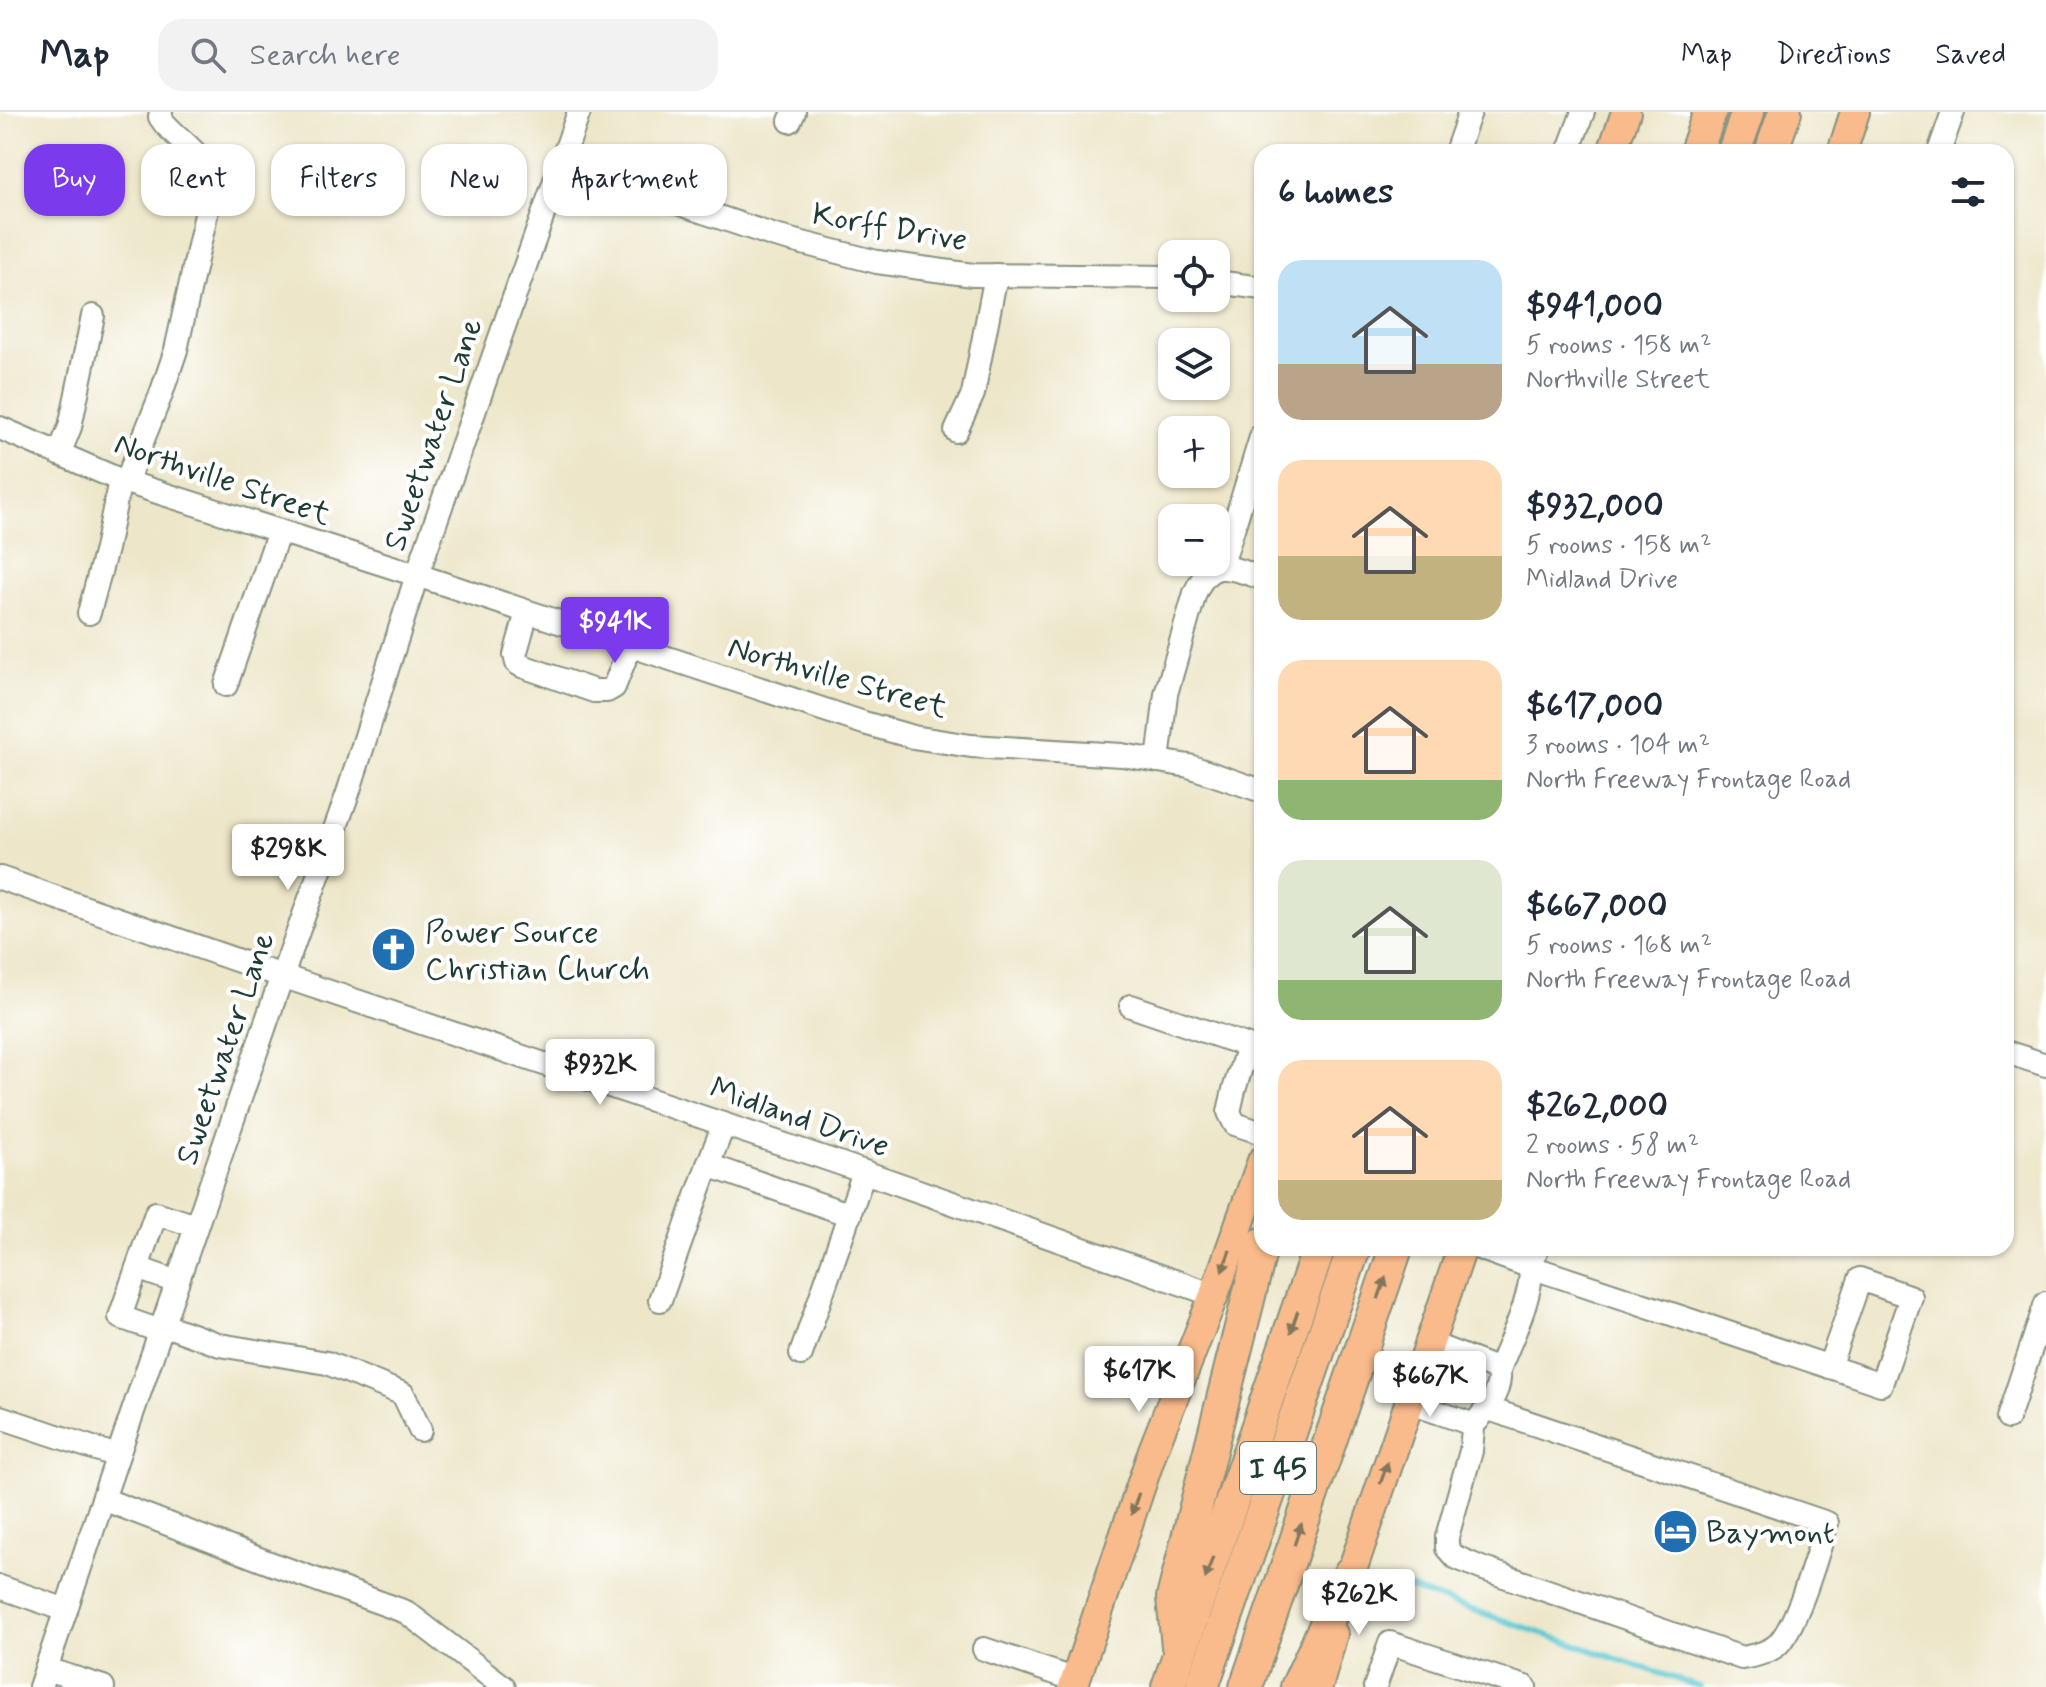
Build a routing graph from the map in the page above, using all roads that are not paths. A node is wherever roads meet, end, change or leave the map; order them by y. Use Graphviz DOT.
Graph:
graph roads {
  1 [pos="161,112"];
  2 [pos="579,112"];
  3 [pos="1470,112"];
  4 [pos="1583,112"];
  5 [pos="1626,112"];
  6 [pos="1710,112"];
  7 [pos="1748,112"];
  8 [pos="1785,112"];
  9 [pos="1855,112"];
  10 [pos="1953,112"];
  11 [pos="568,144"];
  12 [pos="1459,144"];
  13 [pos="1571,144"];
  14 [pos="1615,144"];
  15 [pos="1699,144"];
  16 [pos="1737,144"];
  17 [pos="1774,144"];
  18 [pos="1845,144"];
  19 [pos="1942,144"];
  20 [pos="543,215"];
  21 [pos="716,216"];
  22 [pos="996,275"];
  23 [pos="1158,277"];
  24 [pos="1230,284"];
  25 [pos="1254,287"];
  26 [pos="93,316"];
  27 [pos="0,428"];
  28 [pos="956,431"];
  29 [pos="59,454"];
  30 [pos="1254,460"];
  31 [pos="123,481"];
  32 [pos="279,531"];
  33 [pos="1230,539"];
  34 [pos="1230,567"];
  35 [pos="417,575"];
  36 [pos="1254,575"];
  37 [pos="1205,576"];
  38 [pos="527,612"];
  39 [pos="89,613"];
  40 [pos="630,646"];
  41 [pos="226,685"];
  42 [pos="1158,761"];
  43 [pos="1254,788"];
  44 [pos="0,878"];
  45 [pos="282,976"];
  46 [pos="1131,1006"];
  47 [pos="2014,1055"];
  48 [pos="2046,1065"];
  49 [pos="724,1124"];
  50 [pos="1254,1130"];
  51 [pos="708,1165"];
  52 [pos="864,1172"];
  53 [pos="1254,1183"];
  54 [pos="850,1215"];
  55 [pos="196,1226"];
  56 [pos="1259,1256"];
  57 [pos="1316,1256"];
  58 [pos="1351,1256"];
  59 [pos="1393,1256"];
  60 [pos="1459,1256"];
  61 [pos="1534,1257"];
  62 [pos="137,1268"];
  63 [pos="177,1282"];
  64 [pos="1214,1295"];
  65 [pos="660,1300"];
  66 [pos="2046,1303"];
  67 [pos="161,1327"];
  68 [pos="1429,1343"];
  69 [pos="801,1354"];
  70 [pos="1829,1367"];
  71 [pos="1499,1370"];
  72 [pos="1408,1402"];
  73 [pos="1486,1408"];
  74 [pos="0,1417"];
  75 [pos="2008,1418"];
  76 [pos="1473,1428"];
  77 [pos="420,1430"];
  78 [pos="117,1456"];
  79 [pos="103,1499"];
  80 [pos="1350,1573"];
  81 [pos="0,1587"];
  82 [pos="66,1610"];
  83 [pos="984,1649"];
  84 [pos="1179,1656"];
  85 [pos="43,1678"];
  86 [pos="1074,1684"];
  87 [pos="103,1687"];
  88 [pos="504,1687"];
  89 [pos="1168,1687"];
  90 [pos="1202,1687"];
  91 [pos="1246,1687"];
  92 [pos="1297,1687"];
  93 [pos="1318,1687"];
  94 [pos="1375,1687"];
  95 [pos="1525,1687"];
  1 -- 31 [label="street"];
  2 -- 11 [label="street, Sweetwater Lane"];
  3 -- 12 [label="street"];
  4 -- 13 [label="street"];
  5 -- 14 [label="main road"];
  6 -- 15 [label="highway"];
  7 -- 16 [label="highway"];
  8 -- 17 [label="highway"];
  9 -- 18 [label="main road"];
  10 -- 19 [label="street"];
  20 -- 35 [label="street, Sweetwater Lane"];
  21 -- 22 [label="street, Korff Drive"];
  22 -- 23 [label="street, Korff Drive"];
  22 -- 28 [label="street"];
  24 -- 25 [label="street"];
  26 -- 29 [label="street"];
  27 -- 29 [label="street, Northville Street"];
  29 -- 31 [label="street, Northville Street"];
  30 -- 33 [label="street"];
  31 -- 32 [label="street, Northville Street"];
  31 -- 39 [label="street"];
  32 -- 35 [label="street, Northville Street"];
  32 -- 41 [label="street"];
  34 -- 36 [label="street"];
  35 -- 38 [label="street, Northville Street"];
  35 -- 45 [label="street, Sweetwater Lane"];
  37 -- 42 [label="street"];
  38 -- 40 [label="street, Northville Street"];
  38 -- 40 [label="street"];
  40 -- 42 [label="street, Northville Street"];
  42 -- 43 [label="street, Northville Street"];
  44 -- 45 [label="street, Midland Drive"];
  45 -- 49 [label="street, Midland Drive"];
  45 -- 55 [label="street, Sweetwater Lane"];
  46 -- 50 [label="street"];
  47 -- 48 [label="street"];
  49 -- 51 [label="street"];
  49 -- 52 [label="street, Midland Drive"];
  51 -- 54 [label="street"];
  51 -- 65 [label="street"];
  52 -- 54 [label="street"];
  52 -- 64 [label="street, Midland Drive"];
  53 -- 64 [label="main road, one-way"];
  54 -- 69 [label="street"];
  55 -- 62 [label="street"];
  55 -- 63 [label="street, Sweetwater Lane"];
  56 -- 84 [label="highway"];
  57 -- 84 [label="highway, I 45, one-way"];
  58 -- 90 [label="highway, I 45"];
  91 -- 59 [label="highway, I 45, one-way"];
  60 -- 68 [label="main road"];
  61 -- 70 [label="street"];
  61 -- 71 [label="street"];
  62 -- 63 [label="street"];
  62 -- 67 [label="street"];
  63 -- 67 [label="street, Sweetwater Lane"];
  64 -- 86 [label="main road, one-way"];
  66 -- 75 [label="street"];
  67 -- 77 [label="street"];
  67 -- 78 [label="street, Sweetwater Lane"];
  68 -- 71 [label="street"];
  68 -- 72 [label="main road"];
  70 -- 70 [label="street"];
  71 -- 73 [label="street"];
  72 -- 76 [label="street"];
  80 -- 72 [label="main road, one-way"];
  73 -- 76 [label="street"];
  73 -- 76 [label="street"];
  74 -- 78 [label="street"];
  78 -- 79 [label="street, Sweetwater Lane"];
  79 -- 82 [label="street, Sweetwater Lane"];
  79 -- 88 [label="street"];
  80 -- 92 [label="highway"];
  80 -- 93 [label="main road"];
  81 -- 82 [label="street"];
  82 -- 85 [label="street, Sweetwater Lane"];
  83 -- 86 [label="street"];
  84 -- 89 [label="highway, I 45"];
  85 -- 87 [label="street"];
  94 -- 95 [label="street"];
}
